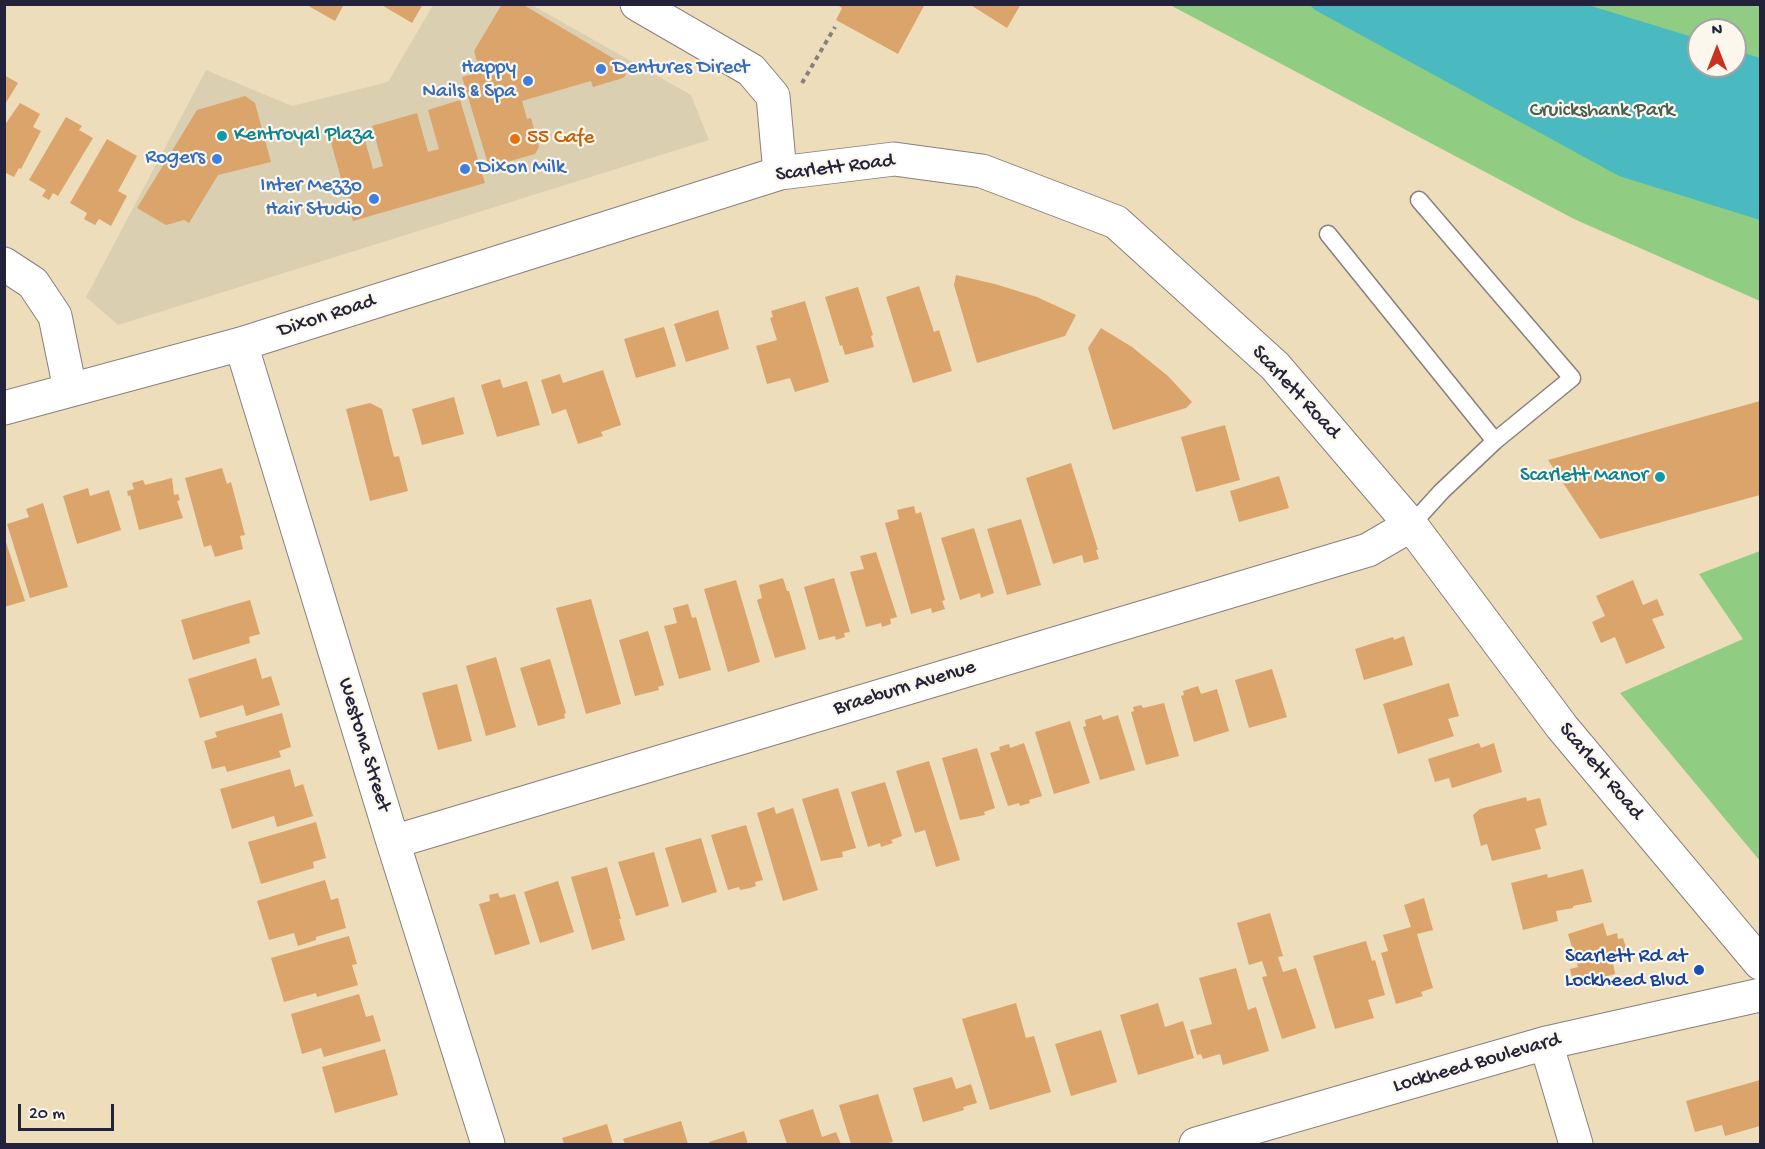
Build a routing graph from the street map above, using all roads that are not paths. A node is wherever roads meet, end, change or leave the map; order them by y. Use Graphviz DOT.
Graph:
graph roads {
  1 [pos="637,4"];
  2 [pos="780,173"];
  3 [pos="1419,200"];
  4 [pos="646,214"];
  5 [pos="1328,234"];
  6 [pos="4,264"];
  7 [pos="241,344"];
  8 [pos="70,389"];
  9 [pos="4,408"];
  10 [pos="1495,441"];
  11 [pos="1411,525"];
  12 [pos="393,842"];
  13 [pos="1761,963"];
  14 [pos="1761,995"];
  15 [pos="1546,1043"];
  16 [pos="488,1144"];
  17 [pos="1196,1144"];
  18 [pos="1576,1144"];
  1 -- 2 [label="street"];
  2 -- 4 [label="street, Scarlett Road"];
  2 -- 11 [label="street, Scarlett Road"];
  3 -- 10 [label="lane"];
  4 -- 7 [label="street, Dixon Road"];
  5 -- 10 [label="lane"];
  6 -- 8 [label="street"];
  7 -- 8 [label="street, Dixon Road"];
  7 -- 12 [label="street, Westona Street"];
  8 -- 9 [label="street, Dixon Road"];
  10 -- 11 [label="lane"];
  11 -- 12 [label="street, Braeburn Avenue"];
  11 -- 13 [label="street, Scarlett Road"];
  12 -- 16 [label="street, Westona Street"];
  14 -- 15 [label="street, Lockheed Boulevard"];
  15 -- 17 [label="street, Lockheed Boulevard"];
  15 -- 18 [label="street"];
}
